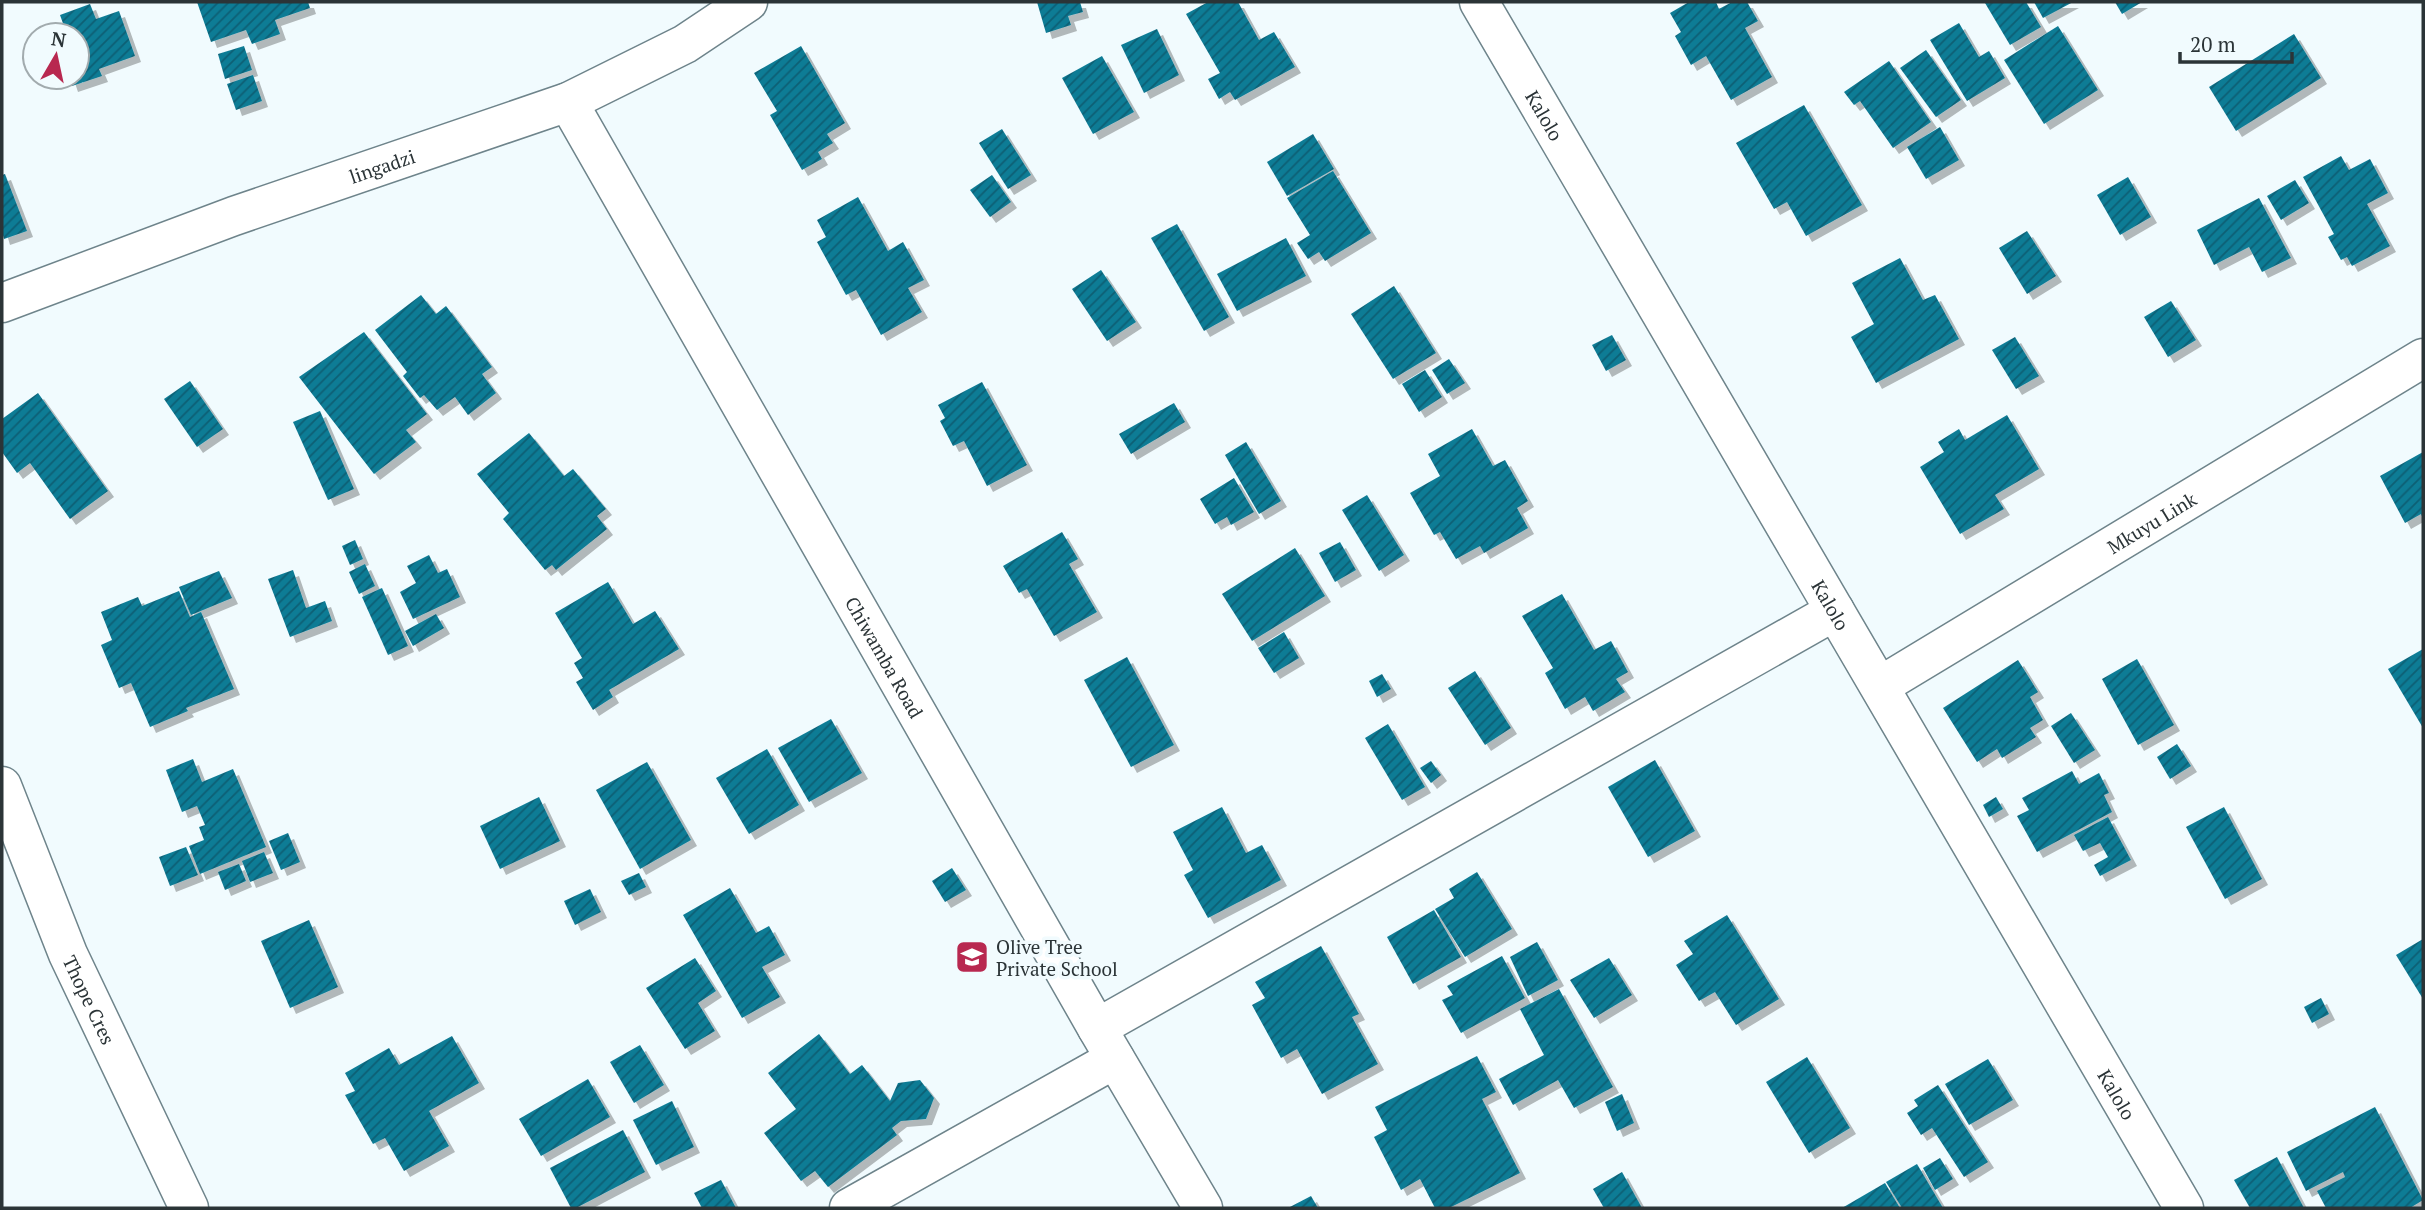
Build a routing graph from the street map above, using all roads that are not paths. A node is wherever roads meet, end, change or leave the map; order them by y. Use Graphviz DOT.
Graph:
graph roads {
  1 [pos="748,2"];
  2 [pos="1479,2"];
  3 [pos="568,102"];
  4 [pos="2,303"];
  5 [pos="2423,358"];
  6 [pos="1835,611"];
  7 [pos="1880,686"];
  8 [pos="2,786"];
  9 [pos="1106,1043"];
  10 [pos="189,1208"];
  11 [pos="849,1208"];
  12 [pos="1203,1208"];
  13 [pos="2184,1208"];
  1 -- 3 [label="street, lingadzi"];
  2 -- 6 [label="street, Kalolo"];
  3 -- 4 [label="street, lingadzi"];
  3 -- 9 [label="street, Chiwamba Road"];
  5 -- 7 [label="street, Mkuyu Link"];
  6 -- 7 [label="street, Kalolo"];
  6 -- 9 [label="street"];
  7 -- 13 [label="street, Kalolo"];
  8 -- 10 [label="street, Thope Cres"];
  9 -- 11 [label="street"];
  9 -- 12 [label="street, Chiwamba Road"];
}
